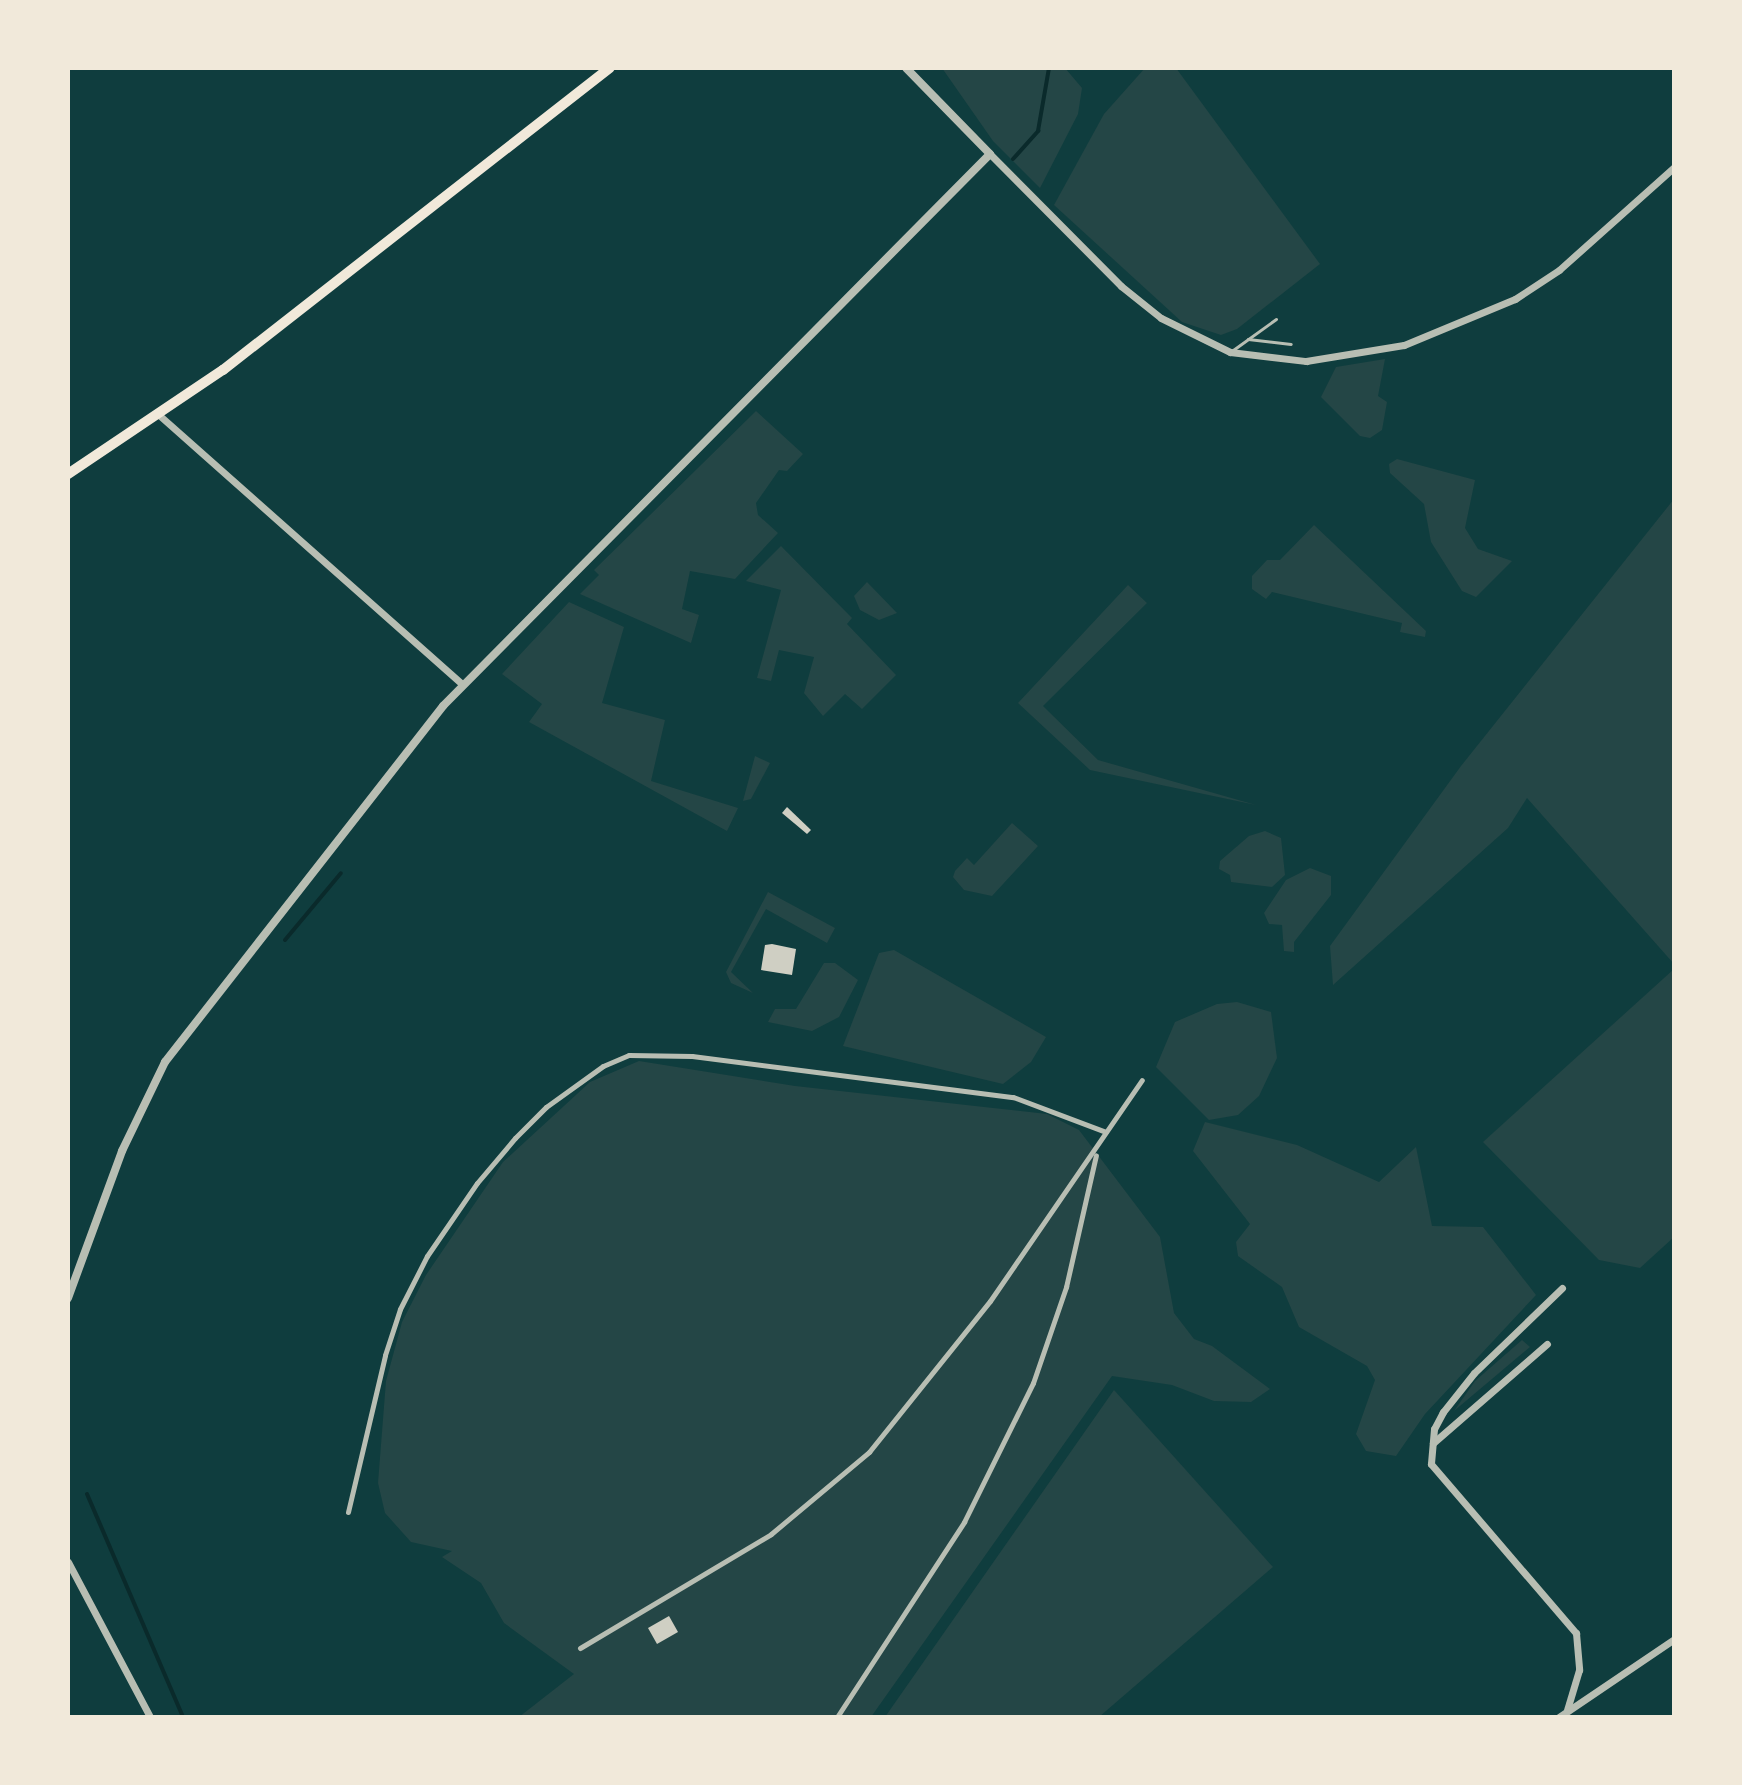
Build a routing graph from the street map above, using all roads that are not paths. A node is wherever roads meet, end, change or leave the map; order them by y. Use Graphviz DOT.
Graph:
graph roads {
  1 [pos="610,68"];
  2 [pos="906,68"];
  3 [pos="990,154"];
  4 [pos="1674,167"];
  5 [pos="1276,319"];
  6 [pos="1248,339"];
  7 [pos="1291,344"];
  8 [pos="1230,352"];
  9 [pos="159,415"];
  10 [pos="68,474"];
  11 [pos="462,684"];
  12 [pos="1142,1080"];
  13 [pos="1106,1132"];
  14 [pos="1097,1150"];
  15 [pos="1562,1288"];
  16 [pos="68,1298"];
  17 [pos="1547,1344"];
  18 [pos="1431,1445"];
  19 [pos="348,1512"];
  20 [pos="68,1562"];
  21 [pos="1674,1639"];
  22 [pos="580,1648"];
  23 [pos="1567,1710"];
  24 [pos="150,1717"];
  25 [pos="837,1717"];
  26 [pos="1559,1717"];
  1 -- 9 [label="main road"];
  2 -- 3 [label="street"];
  3 -- 8 [label="street"];
  3 -- 11 [label="street"];
  4 -- 8 [label="street"];
  5 -- 6 [label="lane"];
  6 -- 7 [label="lane"];
  6 -- 8 [label="lane"];
  9 -- 10 [label="main road"];
  9 -- 11 [label="street"];
  11 -- 16 [label="street"];
  12 -- 13 [label="street"];
  13 -- 14 [label="street"];
  13 -- 19 [label="street"];
  14 -- 22 [label="street"];
  14 -- 25 [label="street"];
  15 -- 18 [label="street"];
  17 -- 18 [label="street"];
  18 -- 23 [label="street"];
  20 -- 24 [label="street"];
  21 -- 23 [label="street"];
  23 -- 26 [label="street"];
}
